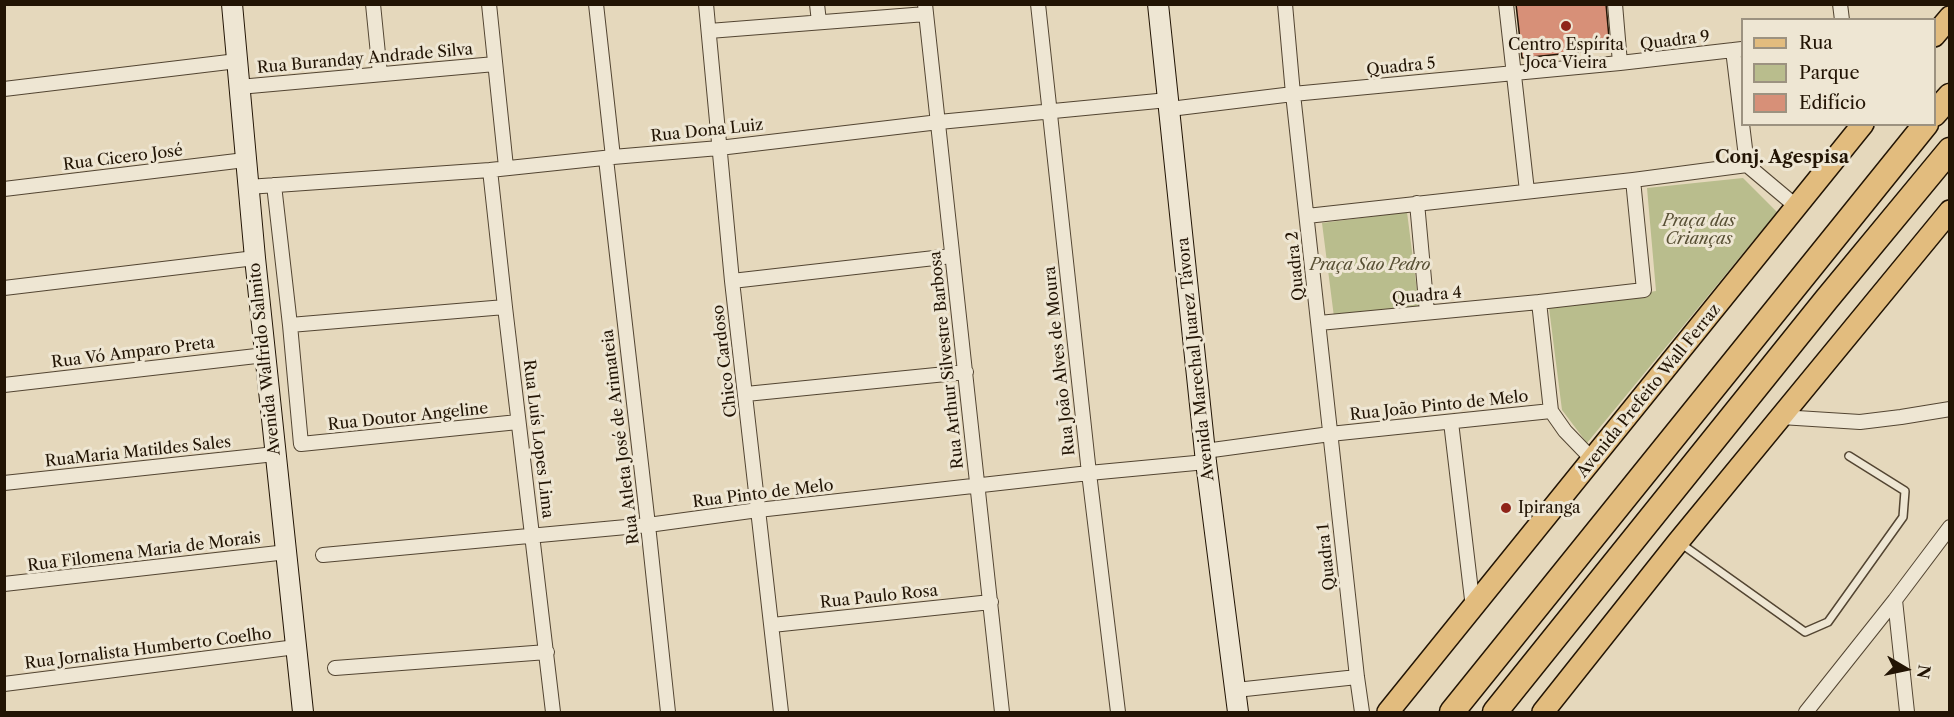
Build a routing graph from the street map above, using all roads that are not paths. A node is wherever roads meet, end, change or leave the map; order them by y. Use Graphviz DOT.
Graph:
graph roads {
  1 [pos="232,4"];
  2 [pos="373,4"];
  3 [pos="489,4"];
  4 [pos="596,4"];
  5 [pos="706,4"];
  6 [pos="817,4"];
  7 [pos="1038,4"];
  8 [pos="1158,4"];
  9 [pos="1285,4"];
  10 [pos="1506,4"];
  11 [pos="1615,4"];
  12 [pos="926,9"];
  13 [pos="1950,17"];
  14 [pos="819,22"];
  15 [pos="709,31"];
  16 [pos="1936,35"];
  17 [pos="1738,50"];
  18 [pos="237,61"];
  19 [pos="1620,63"];
  20 [pos="495,64"];
  21 [pos="1513,72"];
  22 [pos="380,74"];
  23 [pos="239,87"];
  24 [pos="1741,88"];
  25 [pos="4,89"];
  26 [pos="1293,94"];
  27 [pos="1950,96"];
  28 [pos="1169,104"];
  29 [pos="1049,112"];
  30 [pos="1936,113"];
  31 [pos="939,122"];
  32 [pos="1744,126"];
  33 [pos="1924,126"];
  34 [pos="1858,127"];
  35 [pos="719,148"];
  36 [pos="1950,150"];
  37 [pos="609,158"];
  38 [pos="245,160"];
  39 [pos="1747,165"];
  40 [pos="506,167"];
  41 [pos="490,170"];
  42 [pos="1632,180"];
  43 [pos="274,185"];
  44 [pos="248,187"];
  45 [pos="4,189"];
  46 [pos="1527,191"];
  47 [pos="1417,203"];
  48 [pos="1797,207"];
  49 [pos="1950,211"];
  50 [pos="1307,216"];
  51 [pos="952,256"];
  52 [pos="255,258"];
  53 [pos="732,280"];
  54 [pos="4,288"];
  55 [pos="1539,303"];
  56 [pos="505,307"];
  57 [pos="1427,312"];
  58 [pos="1319,323"];
  59 [pos="290,325"];
  60 [pos="265,354"];
  61 [pos="966,372"];
  62 [pos="4,385"];
  63 [pos="746,394"];
  64 [pos="1950,408"];
  65 [pos="1551,411"];
  66 [pos="1781,417"];
  67 [pos="518,422"];
  68 [pos="1451,422"];
  69 [pos="1330,434"];
  70 [pos="275,454"];
  71 [pos="1849,456"];
  72 [pos="1206,457"];
  73 [pos="1593,460"];
  74 [pos="1089,472"];
  75 [pos="4,483"];
  76 [pos="977,485"];
  77 [pos="758,510"];
  78 [pos="648,525"];
  79 [pos="1950,527"];
  80 [pos="533,536"];
  81 [pos="1678,542"];
  82 [pos="286,552"];
  83 [pos="323,555"];
  84 [pos="4,584"];
  85 [pos="1895,600"];
  86 [pos="991,602"];
  87 [pos="1473,608"];
  88 [pos="772,625"];
  89 [pos="296,647"];
  90 [pos="547,652"];
  91 [pos="335,668"];
  92 [pos="1357,677"];
  93 [pos="4,684"];
  94 [pos="1236,690"];
  95 [pos="303,712"];
  96 [pos="553,712"];
  97 [pos="668,712"];
  98 [pos="781,712"];
  99 [pos="1002,712"];
  100 [pos="1118,712"];
  101 [pos="1238,712"];
  102 [pos="1362,712"];
  103 [pos="1388,712"];
  104 [pos="1452,712"];
  105 [pos="1495,712"];
  106 [pos="1544,712"];
  107 [pos="1806,712"];
  108 [pos="1907,712"];
  1 -- 18 [label="street, Avenida Walfrido Salmito"];
  2 -- 22 [label="street"];
  3 -- 20 [label="street"];
  4 -- 37 [label="street, Rua Atleta José de Arimateia"];
  5 -- 15 [label="street, Chico Cardoso"];
  6 -- 14 [label="street"];
  7 -- 29 [label="street, Rua João Alves de Moura"];
  8 -- 28 [label="street, Avenida Marechal Juarez Távora"];
  9 -- 26 [label="street, Quadra 2"];
  10 -- 21 [label="street"];
  11 -- 19 [label="street"];
  12 -- 14 [label="street"];
  12 -- 31 [label="street, Rua Arthur Silvestre Barbosa"];
  13 -- 16 [label="main road"];
  14 -- 15 [label="street"];
  15 -- 35 [label="street, Chico Cardoso"];
  17 -- 19 [label="street, Quadra 9"];
  17 -- 24 [label="street"];
  18 -- 23 [label="street, Avenida Walfrido Salmito"];
  18 -- 25 [label="street"];
  19 -- 21 [label="street, Quadra 9"];
  20 -- 22 [label="street, Rua Buranday Andrade Silva"];
  20 -- 40 [label="street"];
  21 -- 26 [label="street, Quadra 5"];
  21 -- 46 [label="street"];
  22 -- 23 [label="street, Rua Buranday Andrade Silva"];
  23 -- 38 [label="street, Avenida Walfrido Salmito"];
  26 -- 28 [label="street, Rua Dona Luiz"];
  26 -- 50 [label="street, Quadra 2"];
  27 -- 30 [label="highway"];
  28 -- 29 [label="street, Rua Dona Luiz"];
  28 -- 72 [label="street, Avenida Marechal Juarez Távora"];
  29 -- 31 [label="street, Rua Dona Luiz"];
  29 -- 74 [label="street, Rua João Alves de Moura"];
  31 -- 35 [label="street, Rua Dona Luiz"];
  31 -- 51 [label="street, Rua Arthur Silvestre Barbosa"];
  32 -- 39 [label="street"];
  33 -- 104 [label="highway"];
  34 -- 48 [label="main road, Avenida Prefeito Wall Ferraz"];
  35 -- 37 [label="street, Rua Dona Luiz"];
  35 -- 53 [label="street, Chico Cardoso"];
  36 -- 105 [label="highway"];
  37 -- 40 [label="street, Rua Dona Luiz"];
  37 -- 78 [label="street, Rua Atleta José de Arimateia"];
  38 -- 44 [label="street, Avenida Walfrido Salmito"];
  38 -- 45 [label="street, Rua Cicero José"];
  39 -- 42 [label="street"];
  39 -- 48 [label="street"];
  40 -- 41 [label="street, Rua Dona Luiz"];
  41 -- 43 [label="street, Rua Dona Luiz"];
  41 -- 56 [label="street, Rua Luís Lopes Lima"];
  42 -- 46 [label="street"];
  42 -- 55 [label="street, Quadra 4"];
  43 -- 44 [label="street, Rua Dona Luiz"];
  43 -- 59 [label="street"];
  44 -- 52 [label="street, Avenida Walfrido Salmito"];
  46 -- 47 [label="street"];
  47 -- 50 [label="street"];
  47 -- 57 [label="street"];
  48 -- 73 [label="main road, Avenida Prefeito Wall Ferraz"];
  49 -- 66 [label="main road"];
  50 -- 58 [label="street, Quadra 2"];
  51 -- 53 [label="street"];
  51 -- 61 [label="street, Rua Arthur Silvestre Barbosa"];
  52 -- 54 [label="street"];
  52 -- 60 [label="street, Avenida Walfrido Salmito"];
  53 -- 63 [label="street, Chico Cardoso"];
  55 -- 57 [label="street, Quadra 4"];
  55 -- 65 [label="street"];
  56 -- 59 [label="street"];
  56 -- 67 [label="street, Rua Luís Lopes Lima"];
  57 -- 58 [label="street, Quadra 4"];
  58 -- 69 [label="street, Quadra 2"];
  59 -- 67 [label="street, Rua Doutor Angeline"];
  60 -- 62 [label="street, Rua Vó Amparo Preta"];
  60 -- 70 [label="street, Avenida Walfrido Salmito"];
  61 -- 63 [label="street"];
  61 -- 76 [label="street, Rua Arthur Silvestre Barbosa"];
  63 -- 77 [label="street, Chico Cardoso"];
  64 -- 66 [label="street"];
  65 -- 68 [label="street, Rua João Pinto de Melo"];
  65 -- 73 [label="street"];
  66 -- 81 [label="main road"];
  67 -- 80 [label="street, Rua Luís Lopes Lima"];
  68 -- 69 [label="street, Rua João Pinto de Melo"];
  68 -- 87 [label="street"];
  69 -- 72 [label="street, Rua Pinto de Melo"];
  69 -- 92 [label="street, Quadra 1"];
  70 -- 75 [label="street, RuaMaria Matildes Sales"];
  70 -- 82 [label="street, Avenida Walfrido Salmito"];
  71 -- 81 [label="lane"];
  72 -- 74 [label="street, Rua Pinto de Melo"];
  72 -- 94 [label="street, Avenida Marechal Juarez Távora"];
  73 -- 87 [label="main road, Avenida Prefeito Wall Ferraz"];
  74 -- 76 [label="street, Rua Pinto de Melo"];
  74 -- 100 [label="street, Rua João Alves de Moura"];
  76 -- 77 [label="street, Rua Pinto de Melo"];
  76 -- 86 [label="street, Rua Arthur Silvestre Barbosa"];
  77 -- 78 [label="street, Rua Pinto de Melo"];
  77 -- 88 [label="street, Chico Cardoso"];
  78 -- 80 [label="street, Rua Pinto de Melo"];
  78 -- 97 [label="street, Rua Atleta José de Arimateia"];
  79 -- 85 [label="street"];
  80 -- 83 [label="street, Rua Pinto de Melo"];
  80 -- 90 [label="street, Rua Luís Lopes Lima"];
  81 -- 106 [label="main road"];
  82 -- 84 [label="street, Rua Filomena Maria de Morais"];
  82 -- 89 [label="street, Avenida Walfrido Salmito"];
  85 -- 107 [label="street"];
  85 -- 108 [label="street"];
  86 -- 88 [label="street, Rua Paulo Rosa"];
  86 -- 99 [label="street, Rua Arthur Silvestre Barbosa"];
  87 -- 103 [label="main road, Avenida Prefeito Wall Ferraz"];
  88 -- 98 [label="street, Chico Cardoso"];
  89 -- 93 [label="street, Rua Jornalista Humberto Coelho"];
  89 -- 95 [label="street, Avenida Walfrido Salmito"];
  90 -- 91 [label="street"];
  90 -- 96 [label="street, Rua Luís Lopes Lima"];
  92 -- 94 [label="street"];
  92 -- 102 [label="street, Quadra 1"];
  94 -- 101 [label="street, Avenida Marechal Juarez Távora"];
}
